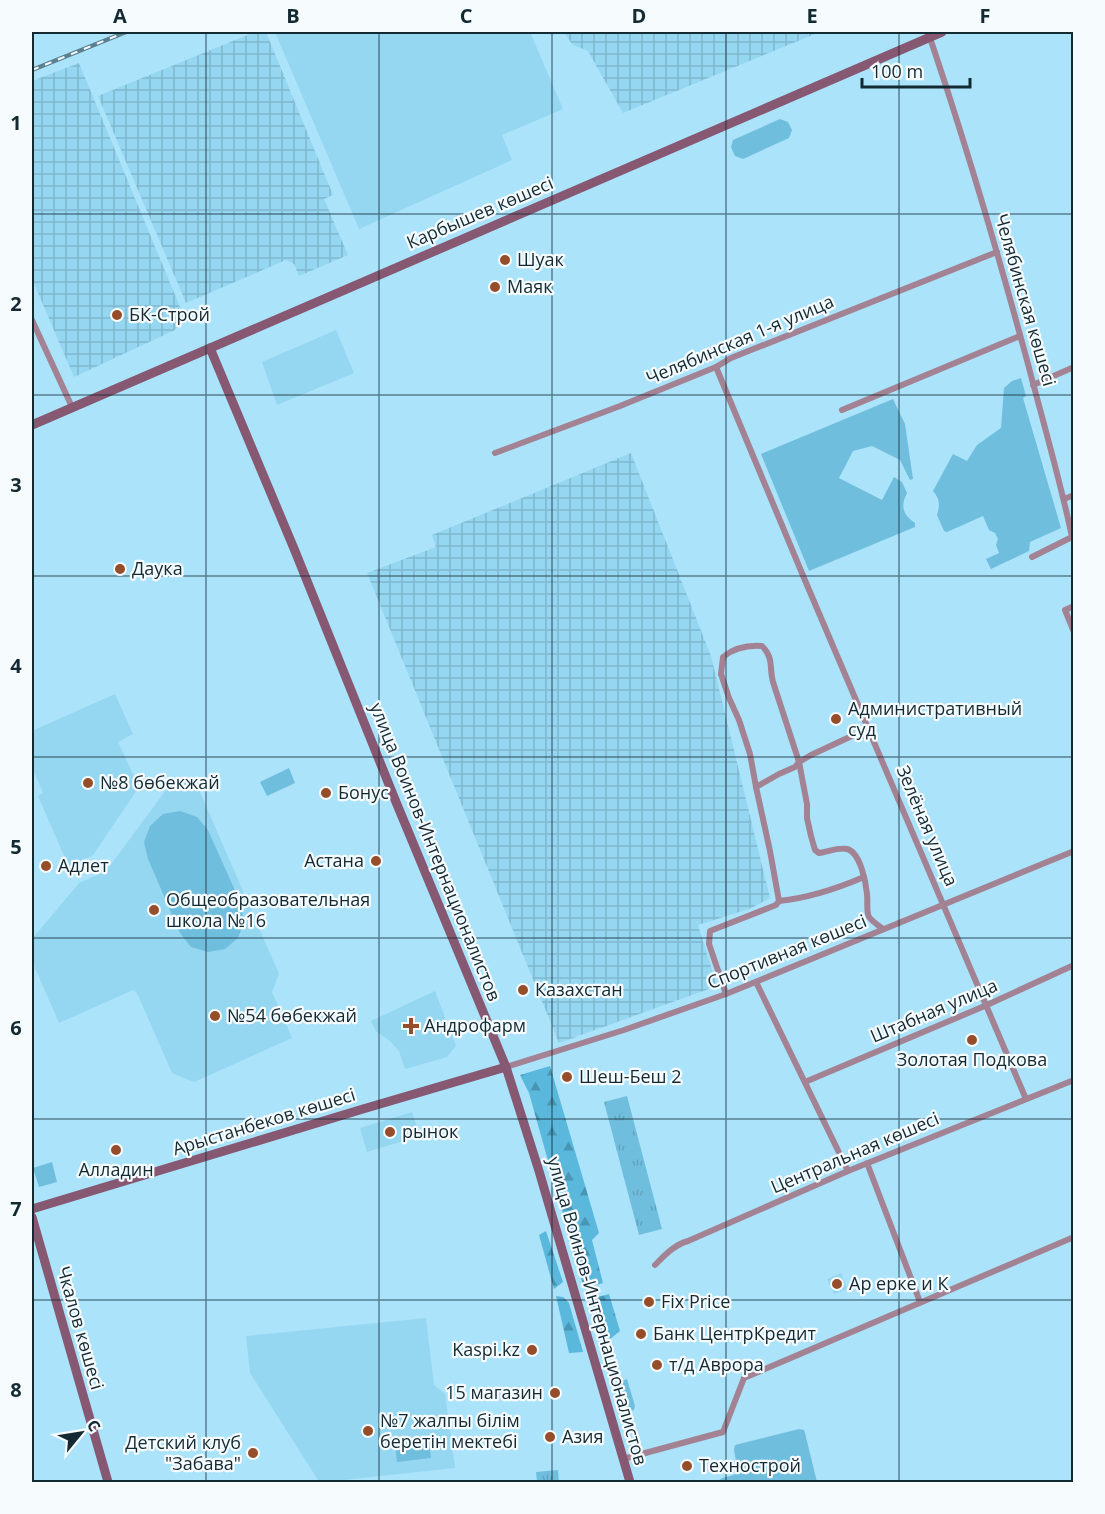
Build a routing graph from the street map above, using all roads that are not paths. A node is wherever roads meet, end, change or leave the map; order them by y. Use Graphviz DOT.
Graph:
graph roads {
  1 [pos="942,32"];
  2 [pos="929,34"];
  3 [pos="997,252"];
  4 [pos="32,320"];
  5 [pos="1020,336"];
  6 [pos="210,348"];
  7 [pos="716,367"];
  8 [pos="1074,367"];
  9 [pos="1033,385"];
  10 [pos="72,407"];
  11 [pos="842,410"];
  12 [pos="32,425"];
  13 [pos="495,453"];
  14 [pos="1074,495"];
  15 [pos="1064,499"];
  16 [pos="1032,557"];
  17 [pos="1074,606"];
  18 [pos="1074,632"];
  19 [pos="872,736"];
  20 [pos="799,762"];
  21 [pos="756,787"];
  22 [pos="1074,851"];
  23 [pos="864,878"];
  24 [pos="779,901"];
  25 [pos="944,904"];
  26 [pos="884,929"];
  27 [pos="1074,965"];
  28 [pos="756,982"];
  29 [pos="726,994"];
  30 [pos="987,1005"];
  31 [pos="506,1067"];
  32 [pos="1074,1080"];
  33 [pos="805,1082"];
  34 [pos="1026,1099"];
  35 [pos="867,1163"];
  36 [pos="848,1171"];
  37 [pos="32,1209"];
  38 [pos="32,1217"];
  39 [pos="1074,1237"];
  40 [pos="655,1265"];
  41 [pos="920,1302"];
  42 [pos="623,1459"];
  43 [pos="108,1482"];
  44 [pos="630,1482"];
  1 -- 2 [label="street, Карбышев көшесі"];
  2 -- 3 [label="street, Челябинская көшесі"];
  2 -- 6 [label="street, Карбышев көшесі"];
  3 -- 5 [label="street, Челябинская көшесі"];
  3 -- 7 [label="street, Челябинская 1-я улица"];
  4 -- 10 [label="street"];
  5 -- 9 [label="street, Челябинская көшесі"];
  5 -- 11 [label="street"];
  6 -- 10 [label="street, Карбышев көшесі"];
  6 -- 31 [label="street, улица Воинов-Интернационалистов"];
  7 -- 13 [label="street, Челябинская 1-я улица"];
  7 -- 19 [label="street, Зелёная улица"];
  8 -- 9 [label="street"];
  9 -- 15 [label="street, Челябинская көшесі"];
  10 -- 12 [label="street, Карбышев көшесі"];
  14 -- 15 [label="street"];
  15 -- 16 [label="street, Челябинская көшесі"];
  17 -- 18 [label="street"];
  19 -- 20 [label="street"];
  19 -- 25 [label="street, Зелёная улица"];
  20 -- 21 [label="street"];
  20 -- 21 [label="street"];
  20 -- 23 [label="street"];
  21 -- 24 [label="street"];
  22 -- 25 [label="street, Спортивная көшесі"];
  23 -- 24 [label="street"];
  23 -- 26 [label="street"];
  24 -- 29 [label="street"];
  25 -- 26 [label="street, Спортивная көшесі"];
  25 -- 30 [label="street, Зелёная улица"];
  26 -- 28 [label="street, Спортивная көшесі"];
  27 -- 30 [label="street, Штабная улица"];
  28 -- 29 [label="street, Спортивная көшесі"];
  28 -- 33 [label="street"];
  29 -- 31 [label="street, Спортивная көшесі"];
  30 -- 33 [label="street, Штабная улица"];
  30 -- 34 [label="street, Зелёная улица"];
  31 -- 37 [label="street, Арыстанбеков көшесі"];
  31 -- 42 [label="street, улица Воинов-Интернационалистов"];
  32 -- 34 [label="street, Центральная көшесі"];
  33 -- 36 [label="street"];
  34 -- 35 [label="street, Центральная көшесі"];
  35 -- 36 [label="street, Центральная көшесі"];
  35 -- 41 [label="street"];
  36 -- 40 [label="street, Центральная көшесі"];
  38 -- 43 [label="street, Чкалов көшесі"];
  39 -- 41 [label="street"];
  41 -- 42 [label="street"];
  42 -- 44 [label="street, улица Воинов-Интернационалистов"];
}
